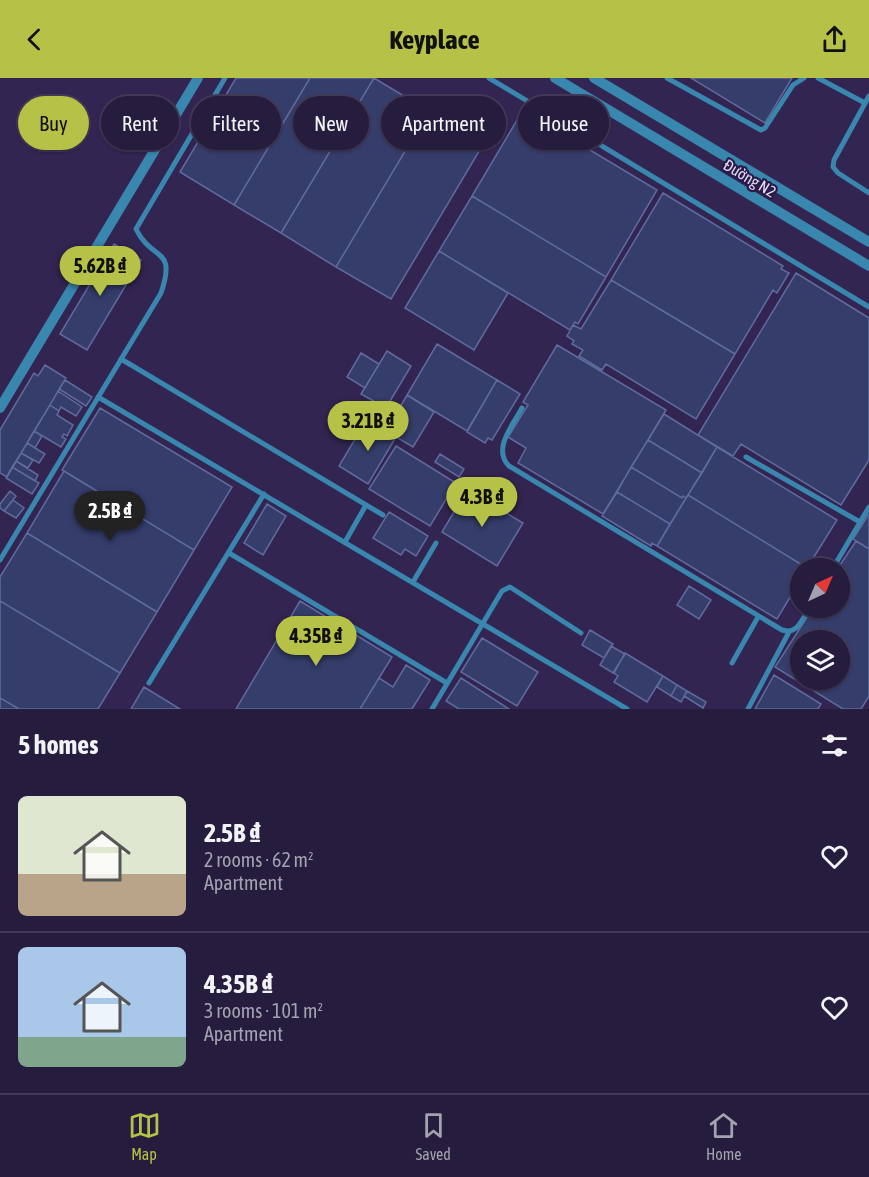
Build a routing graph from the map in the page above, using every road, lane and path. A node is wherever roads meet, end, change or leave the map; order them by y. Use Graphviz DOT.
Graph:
graph roads {
  1 [pos="198,78"];
  2 [pos="225,78"];
  3 [pos="489,78"];
  4 [pos="555,78"];
  5 [pos="594,78"];
  6 [pos="667,78"];
  7 [pos="804,78"];
  8 [pos="818,78"];
  9 [pos="869,96"];
  10 [pos="865,103"];
  11 [pos="869,193"];
  12 [pos="869,242"];
  13 [pos="869,266"];
  14 [pos="869,307"];
  15 [pos="121,358"];
  16 [pos="98,397"];
  17 [pos="0,408"];
  18 [pos="522,408"];
  19 [pos="746,457"];
  20 [pos="264,494"];
  21 [pos="366,505"];
  22 [pos="869,507"];
  23 [pos="383,514"];
  24 [pos="860,522"];
  25 [pos="345,542"];
  26 [pos="436,543"];
  27 [pos="229,552"];
  28 [pos="838,558"];
  29 [pos="0,560"];
  30 [pos="413,582"];
  31 [pos="758,617"];
  32 [pos="803,618"];
  33 [pos="482,624"];
  34 [pos="789,632"];
  35 [pos="581,633"];
  36 [pos="732,663"];
  37 [pos="149,683"];
  38 [pos="447,683"];
  39 [pos="432,709"];
  40 [pos="627,709"];
  41 [pos="748,709"];
  1 -- 17 [label="street"];
  2 -- 15 [label="lane"];
  3 -- 14 [label="lane"];
  4 -- 13 [label="street, Đường N2"];
  5 -- 12 [label="street, Đường N2"];
  6 -- 7 [label="lane"];
  8 -- 10 [label="lane"];
  9 -- 10 [label="lane"];
  10 -- 11 [label="lane"];
  15 -- 16 [label="lane"];
  15 -- 21 [label="lane"];
  16 -- 20 [label="lane"];
  16 -- 29 [label="lane"];
  18 -- 31 [label="lane"];
  19 -- 24 [label="lane"];
  20 -- 25 [label="lane"];
  20 -- 27 [label="lane"];
  21 -- 23 [label="lane"];
  21 -- 25 [label="lane"];
  22 -- 24 [label="lane"];
  24 -- 28 [label="lane"];
  25 -- 30 [label="lane"];
  26 -- 30 [label="lane"];
  27 -- 37 [label="lane"];
  27 -- 38 [label="lane"];
  30 -- 33 [label="lane"];
  31 -- 34 [label="lane"];
  31 -- 36 [label="lane"];
  32 -- 34 [label="lane"];
  33 -- 35 [label="lane"];
  33 -- 38 [label="lane"];
  33 -- 40 [label="lane"];
  34 -- 41 [label="lane"];
  38 -- 39 [label="lane"];
}
